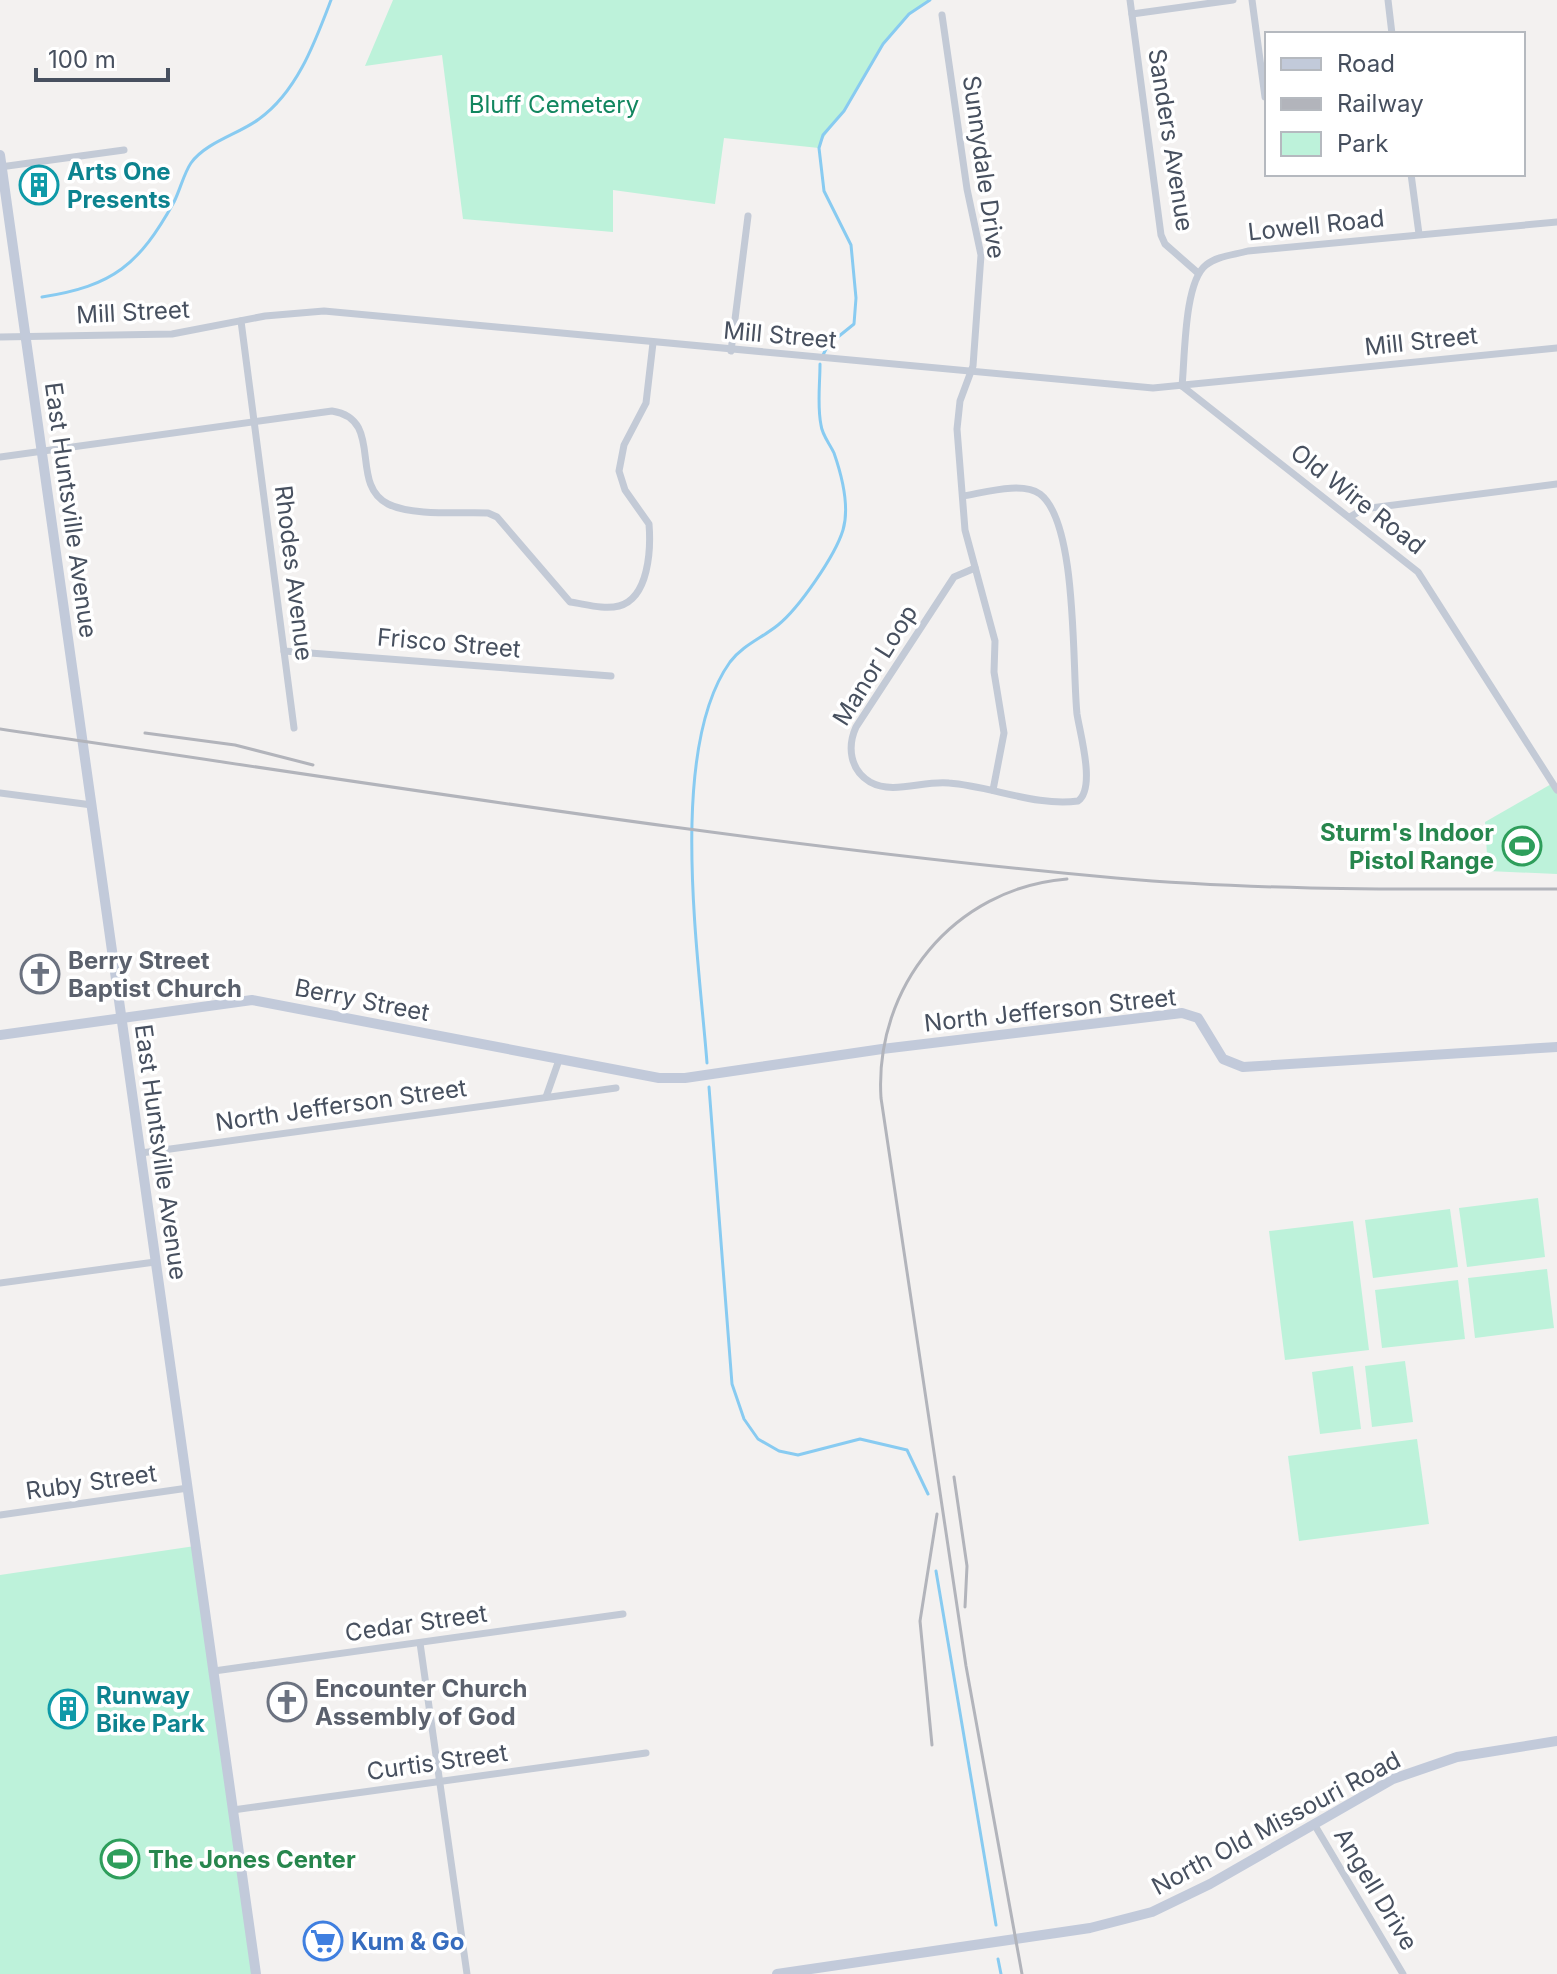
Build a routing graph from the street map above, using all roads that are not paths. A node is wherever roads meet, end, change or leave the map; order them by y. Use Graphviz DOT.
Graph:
graph roads {
  1 [pos="1130,0"];
  2 [pos="1233,0"];
  3 [pos="1252,0"];
  4 [pos="1388,0"];
  5 [pos="1132,14"];
  6 [pos="942,15"];
  7 [pos="1392,32"];
  8 [pos="1265,97"];
  9 [pos="124,150"];
  10 [pos="1,163"];
  11 [pos="1411,176"];
  12 [pos="748,216"];
  13 [pos="1557,222"];
  14 [pos="1419,234"];
  15 [pos="1198,273"];
  16 [pos="241,321"];
  17 [pos="25,336"];
  18 [pos="0,337"];
  19 [pos="653,343"];
  20 [pos="1557,348"];
  21 [pos="731,351"];
  22 [pos="970,374"];
  23 [pos="1182,386"];
  24 [pos="255,422"];
  25 [pos="42,451"];
  26 [pos="0,457"];
  27 [pos="1557,484"];
  28 [pos="963,496"];
  29 [pos="1350,517"];
  30 [pos="975,568"];
  31 [pos="284,651"];
  32 [pos="611,676"];
  33 [pos="294,728"];
  34 [pos="993,790"];
  35 [pos="1557,790"];
  36 [pos="0,793"];
  37 [pos="92,805"];
  38 [pos="122,1016"];
  39 [pos="0,1035"];
  40 [pos="1557,1047"];
  41 [pos="559,1060"];
  42 [pos="715,1074"];
  43 [pos="616,1088"];
  44 [pos="546,1097"];
  45 [pos="141,1153"];
  46 [pos="155,1262"];
  47 [pos="0,1283"];
  48 [pos="188,1488"];
  49 [pos="0,1515"];
  50 [pos="623,1614"];
  51 [pos="420,1643"];
  52 [pos="214,1671"];
  53 [pos="1557,1741"];
  54 [pos="646,1753"];
  55 [pos="440,1782"];
  56 [pos="233,1810"];
  57 [pos="1314,1824"];
  58 [pos="792,1973"];
  59 [pos="256,1974"];
  60 [pos="467,1974"];
  61 [pos="777,1974"];
  62 [pos="1403,1974"];
  1 -- 5 [label="street, Sanders Avenue"];
  2 -- 5 [label="street"];
  3 -- 8 [label="street"];
  4 -- 7 [label="street"];
  5 -- 15 [label="street, Sanders Avenue"];
  6 -- 22 [label="street, Sunnydale Drive"];
  9 -- 10 [label="street"];
  10 -- 17 [label="main road, East Huntsville Avenue"];
  11 -- 14 [label="street"];
  12 -- 21 [label="street"];
  13 -- 14 [label="street, Lowell Road"];
  14 -- 15 [label="street, Lowell Road"];
  15 -- 23 [label="street"];
  16 -- 17 [label="street, Mill Street"];
  16 -- 19 [label="street, Mill Street"];
  16 -- 24 [label="street, Rhodes Avenue"];
  17 -- 18 [label="street, Mill Street"];
  17 -- 25 [label="main road, East Huntsville Avenue"];
  19 -- 21 [label="street, Mill Street"];
  19 -- 24 [label="street"];
  20 -- 23 [label="street, Mill Street"];
  21 -- 22 [label="street, Mill Street"];
  22 -- 23 [label="street, Mill Street"];
  22 -- 28 [label="street, Sunnydale Drive"];
  23 -- 29 [label="street, Old Wire Road"];
  24 -- 25 [label="street"];
  24 -- 31 [label="street, Rhodes Avenue"];
  25 -- 26 [label="street"];
  25 -- 37 [label="main road, East Huntsville Avenue"];
  27 -- 29 [label="street"];
  28 -- 30 [label="street, Sunnydale Drive"];
  28 -- 34 [label="street, Manor Loop"];
  29 -- 35 [label="street, Old Wire Road"];
  30 -- 34 [label="street, Sunnydale Drive"];
  30 -- 34 [label="street, Manor Loop"];
  31 -- 32 [label="street, Frisco Street"];
  31 -- 33 [label="street, Rhodes Avenue"];
  36 -- 37 [label="street"];
  37 -- 38 [label="main road, East Huntsville Avenue"];
  38 -- 39 [label="main road, Berry Street"];
  38 -- 41 [label="main road, Berry Street"];
  38 -- 45 [label="main road, East Huntsville Avenue"];
  40 -- 42 [label="main road, North Jefferson Street"];
  41 -- 42 [label="main road, Berry Street"];
  41 -- 44 [label="street"];
  43 -- 44 [label="street, North Jefferson Street"];
  44 -- 45 [label="street, North Jefferson Street"];
  45 -- 46 [label="main road, East Huntsville Avenue"];
  46 -- 47 [label="street"];
  46 -- 48 [label="main road, East Huntsville Avenue"];
  48 -- 49 [label="street, Ruby Street"];
  48 -- 52 [label="main road, East Huntsville Avenue"];
  50 -- 51 [label="street, Cedar Street"];
  51 -- 52 [label="street, Cedar Street"];
  51 -- 55 [label="street"];
  52 -- 56 [label="main road, East Huntsville Avenue"];
  53 -- 57 [label="main road, North Old Missouri Road"];
  54 -- 55 [label="street, Curtis Street"];
  55 -- 56 [label="street, Curtis Street"];
  55 -- 60 [label="street"];
  56 -- 59 [label="main road, East Huntsville Avenue"];
  57 -- 58 [label="main road, North Old Missouri Road"];
  57 -- 62 [label="street, Angell Drive"];
  58 -- 61 [label="main road, North Old Missouri Road"];
}
